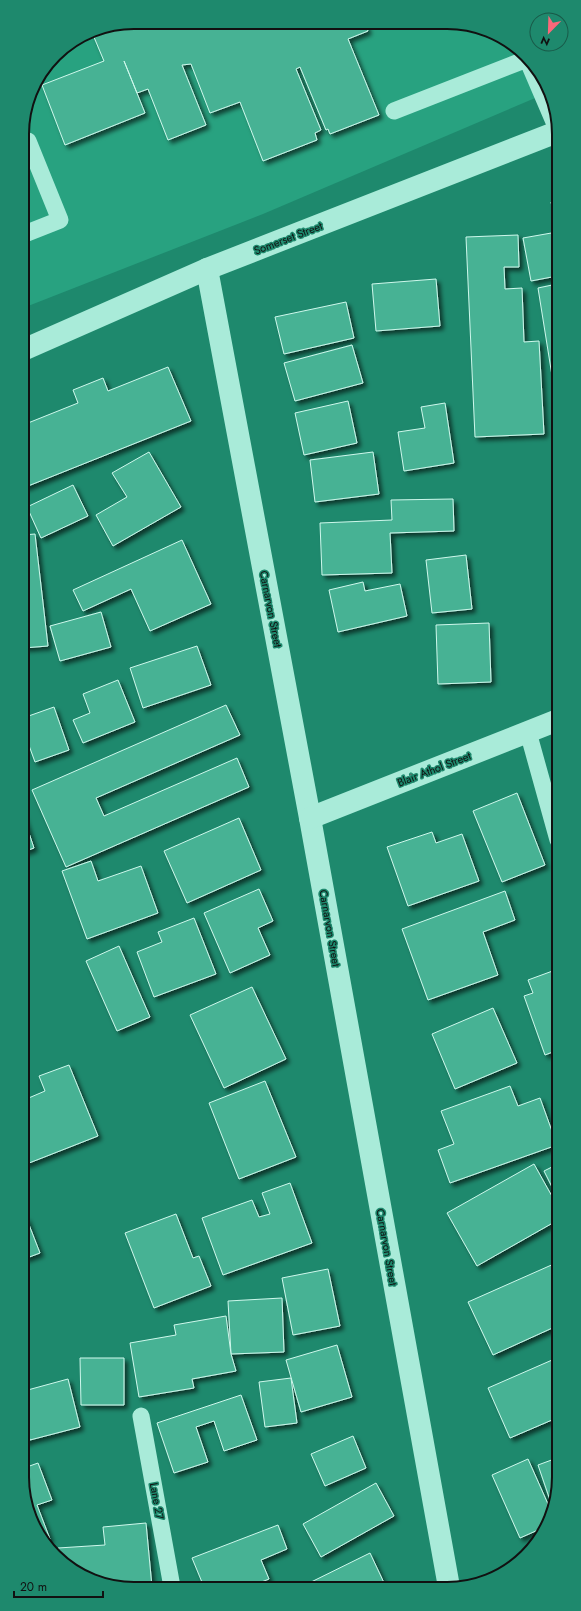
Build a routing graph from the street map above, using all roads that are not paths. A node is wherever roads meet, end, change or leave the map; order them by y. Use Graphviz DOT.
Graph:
graph roads {
  1 [pos="522,61"];
  2 [pos="534,76"];
  3 [pos="549,109"];
  4 [pos="394,111"];
  5 [pos="552,134"];
  6 [pos="29,143"];
  7 [pos="29,232"];
  8 [pos="208,269"];
  9 [pos="29,347"];
  10 [pos="552,722"];
  11 [pos="528,732"];
  12 [pos="310,818"];
  13 [pos="552,818"];
  14 [pos="141,1416"];
  15 [pos="171,1582"];
  16 [pos="448,1582"];
  1 -- 4 [label="lane"];
  2 -- 3 [label="lane"];
  5 -- 8 [label="street, Somerset Street"];
  6 -- 7 [label="lane"];
  8 -- 9 [label="street, Somerset Street"];
  8 -- 12 [label="street, Carnarvon Street"];
  10 -- 11 [label="street, Blair Athol Street"];
  11 -- 12 [label="street, Blair Athol Street"];
  11 -- 13 [label="lane"];
  12 -- 16 [label="street, Carnarvon Street"];
  14 -- 15 [label="lane, Lane 27"];
}
